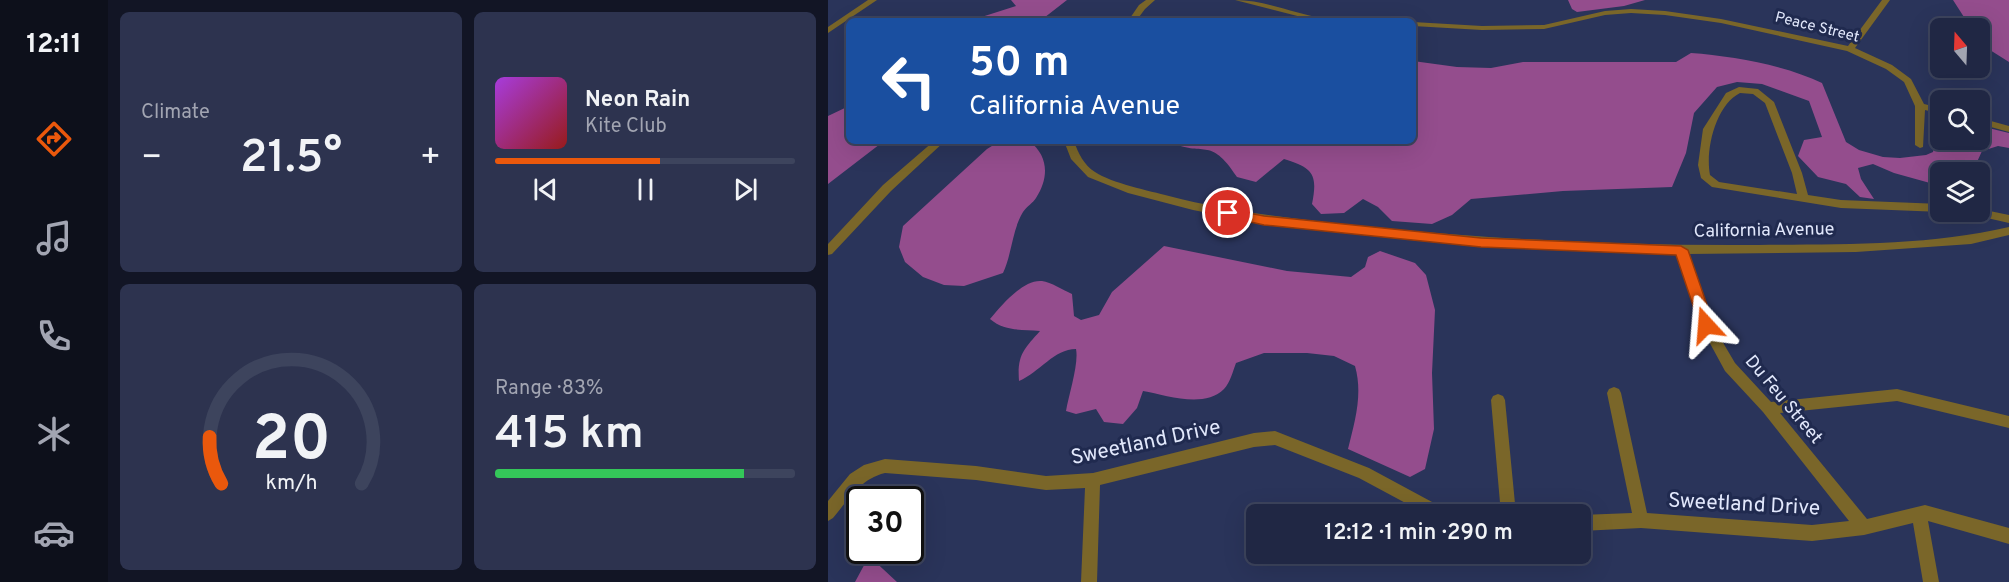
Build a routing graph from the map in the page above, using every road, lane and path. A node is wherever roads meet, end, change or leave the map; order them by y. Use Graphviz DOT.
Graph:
graph roads {
  1 [pos="873,0"];
  2 [pos="1151,0"];
  3 [pos="1239,0"];
  4 [pos="1886,0"];
  5 [pos="847,18"];
  6 [pos="1134,18"];
  7 [pos="1315,18"];
  8 [pos="846,19"];
  9 [pos="1416,24"];
  10 [pos="828,31"];
  11 [pos="1850,49"];
  12 [pos="1920,106"];
  13 [pos="1930,108"];
  14 [pos="1990,124"];
  15 [pos="2009,129"];
  16 [pos="937,144"];
  17 [pos="1070,144"];
  18 [pos="1920,145"];
  19 [pos="1803,197"];
  20 [pos="1930,208"];
  21 [pos="1990,215"];
  22 [pos="2009,219"];
  23 [pos="2009,231"];
  24 [pos="1681,250"];
  25 [pos="828,251"];
  26 [pos="1614,393"];
  27 [pos="1498,400"];
  28 [pos="1768,408"];
  29 [pos="2009,422"];
  30 [pos="1093,480"];
  31 [pos="1421,504"];
  32 [pos="1508,504"];
  33 [pos="828,513"];
  34 [pos="1918,515"];
  35 [pos="1641,520"];
  36 [pos="1591,522"];
  37 [pos="1864,527"];
  38 [pos="2009,536"];
  39 [pos="1089,582"];
  40 [pos="1931,582"];
  1 -- 5 [label="street"];
  2 -- 6 [label="street"];
  3 -- 7 [label="street"];
  4 -- 11 [label="street"];
  8 -- 10 [label="street"];
  9 -- 11 [label="street, Peace Street"];
  11 -- 12 [label="street, Peace Street"];
  12 -- 13 [label="street"];
  12 -- 18 [label="street"];
  14 -- 15 [label="street"];
  16 -- 25 [label="street"];
  17 -- 24 [label="street, California Avenue"];
  19 -- 19 [label="street"];
  19 -- 20 [label="street"];
  21 -- 22 [label="street"];
  23 -- 24 [label="street, California Avenue"];
  24 -- 28 [label="street, Du Feu Street"];
  26 -- 35 [label="street"];
  27 -- 32 [label="street"];
  28 -- 29 [label="street"];
  28 -- 37 [label="street, Du Feu Street"];
  30 -- 31 [label="street, Sweetland Drive"];
  30 -- 33 [label="street, Sweetland Drive"];
  30 -- 39 [label="street"];
  34 -- 37 [label="street, Sweetland Drive"];
  34 -- 38 [label="street, Sweetland Drive"];
  34 -- 40 [label="street"];
  35 -- 36 [label="street, Sweetland Drive"];
  35 -- 37 [label="street, Sweetland Drive"];
}
